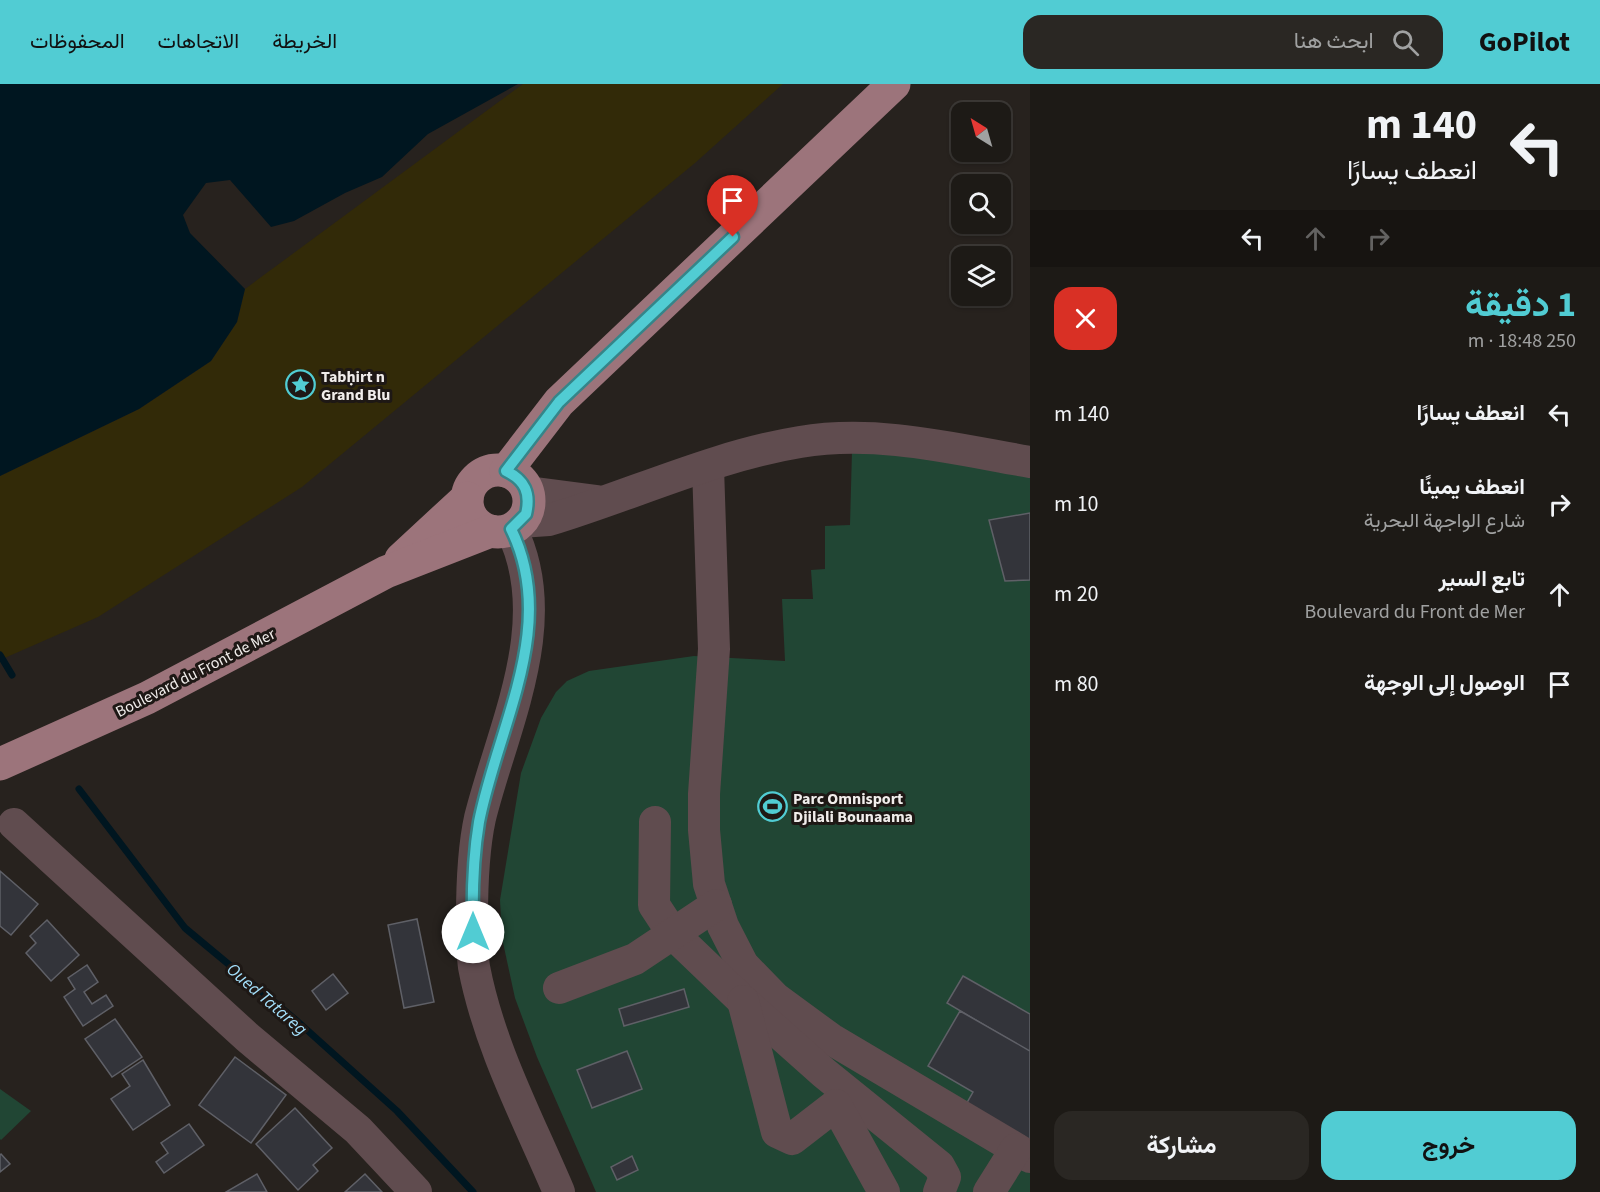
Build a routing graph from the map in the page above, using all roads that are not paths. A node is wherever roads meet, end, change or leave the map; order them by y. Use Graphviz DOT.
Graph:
graph roads {
  1 [pos="894,84"];
  2 [pos="1030,462"];
  3 [pos="708,467"];
  4 [pos="467,498"];
  5 [pos="511,509"];
  6 [pos="386,572"];
  7 [pos="0,764"];
  8 [pos="655,822"];
  9 [pos="14,824"];
  10 [pos="716,905"];
  11 [pos="673,934"];
  12 [pos="559,988"];
  13 [pos="743,1001"];
  14 [pos="843,1100"];
  15 [pos="1023,1153"];
  16 [pos="941,1191"];
  17 [pos="417,1192"];
  18 [pos="559,1192"];
  19 [pos="884,1192"];
  20 [pos="989,1192"];
  1 -- 5 [label="main road"];
  2 -- 3 [label="street"];
  3 -- 5 [label="street"];
  3 -- 10 [label="street"];
  4 -- 5 [label="main road"];
  4 -- 5 [label="main road"];
  4 -- 6 [label="main road"];
  5 -- 6 [label="main road"];
  5 -- 18 [label="street"];
  6 -- 7 [label="main road, Boulevard du Front de Mer"];
  8 -- 11 [label="street"];
  9 -- 17 [label="street"];
  10 -- 11 [label="street"];
  10 -- 15 [label="street"];
  11 -- 12 [label="street"];
  11 -- 13 [label="street"];
  13 -- 14 [label="street"];
  13 -- 14 [label="street"];
  14 -- 16 [label="street"];
  14 -- 19 [label="street"];
  15 -- 20 [label="street"];
}
